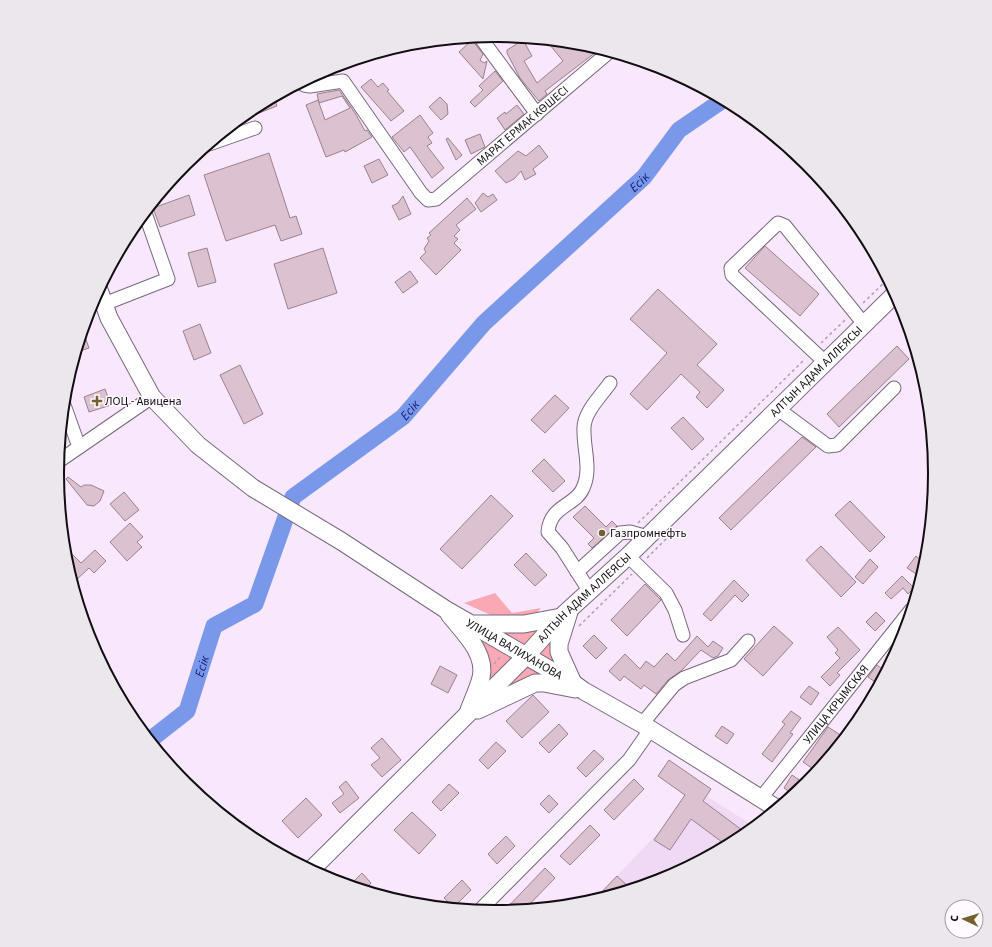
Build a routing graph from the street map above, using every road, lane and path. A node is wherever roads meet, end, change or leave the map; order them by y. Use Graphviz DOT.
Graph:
graph roads {
  1 [pos="484,42"];
  2 [pos="605,56"];
  3 [pos="306,85"];
  4 [pos="537,114"];
  5 [pos="255,128"];
  6 [pos="223,139"];
  7 [pos="147,220"];
  8 [pos="884,284"];
  9 [pos="102,297"];
  10 [pos="890,297"];
  11 [pos="859,318"];
  12 [pos="819,357"];
  13 [pos="610,383"];
  14 [pos="894,388"];
  15 [pos="152,397"];
  16 [pos="778,409"];
  17 [pos="68,416"];
  18 [pos="79,447"];
  19 [pos="65,457"];
  20 [pos="630,532"];
  21 [pos="648,537"];
  22 [pos="628,556"];
  23 [pos="578,572"];
  24 [pos="590,592"];
  25 [pos="445,609"];
  26 [pos="566,612"];
  27 [pos="901,622"];
  28 [pos="475,624"];
  29 [pos="682,635"];
  30 [pos="748,641"];
  31 [pos="505,652"];
  32 [pos="527,655"];
  33 [pos="492,667"];
  34 [pos="578,687"];
  35 [pos="467,715"];
  36 [pos="646,727"];
  37 [pos="761,798"];
  38 [pos="772,805"];
  39 [pos="316,865"];
  40 [pos="485,905"];
  1 -- 4 [label="street"];
  2 -- 4 [label="street, МАРАТ ЕРМАК КӨШЕСІ"];
  3 -- 4 [label="street, МАРАТ ЕРМАК КӨШЕСІ"];
  5 -- 6 [label="street"];
  7 -- 9 [label="street"];
  8 -- 11 [label="path"];
  9 -- 15 [label="main road, УЛИЦА ВАЛИХАНОВА"];
  10 -- 11 [label="main road, АЛТЫН АДАМ АЛЛЕЯСЫ"];
  11 -- 12 [label="main road, АЛТЫН АДАМ АЛЛЕЯСЫ"];
  11 -- 12 [label="path"];
  11 -- 12 [label="street"];
  12 -- 16 [label="main road, АЛТЫН АДАМ АЛЛЕЯСЫ"];
  12 -- 20 [label="path"];
  13 -- 23 [label="street"];
  14 -- 16 [label="street"];
  15 -- 18 [label="street"];
  15 -- 25 [label="main road, УЛИЦА ВАЛИХАНОВА"];
  16 -- 21 [label="main road, АЛТЫН АДАМ АЛЛЕЯСЫ"];
  17 -- 18 [label="street"];
  18 -- 19 [label="street"];
  20 -- 21 [label="street"];
  20 -- 23 [label="street"];
  21 -- 22 [label="main road, АЛТЫН АДАМ АЛЛЕЯСЫ"];
  22 -- 24 [label="main road, АЛТЫН АДАМ АЛЛЕЯСЫ"];
  22 -- 29 [label="street"];
  23 -- 24 [label="street"];
  24 -- 26 [label="main road, АЛТЫН АДАМ АЛЛЕЯСЫ"];
  25 -- 28 [label="main road, УЛИЦА ВАЛИХАНОВА"];
  25 -- 35 [label="main road"];
  26 -- 28 [label="main road"];
  26 -- 32 [label="main road, АЛТЫН АДАМ АЛЛЕЯСЫ"];
  26 -- 34 [label="main road"];
  27 -- 37 [label="street, УЛИЦА КРЫМСКАЯ"];
  28 -- 32 [label="main road, УЛИЦА ВАЛИХАНОВА"];
  30 -- 36 [label="street"];
  31 -- 33 [label="path"];
  32 -- 34 [label="main road, УЛИЦА ВАЛИХАНОВА"];
  32 -- 35 [label="main road, АЛТЫН АДАМ АЛЛЕЯСЫ"];
  34 -- 35 [label="main road"];
  34 -- 36 [label="main road, УЛИЦА ВАЛИХАНОВА"];
  35 -- 39 [label="main road, АЛТЫН АДАМ АЛЛЕЯСЫ"];
  36 -- 37 [label="main road, УЛИЦА ВАЛИХАНОВА"];
  36 -- 40 [label="street"];
  37 -- 38 [label="main road, УЛИЦА ВАЛИХАНОВА"];
}
